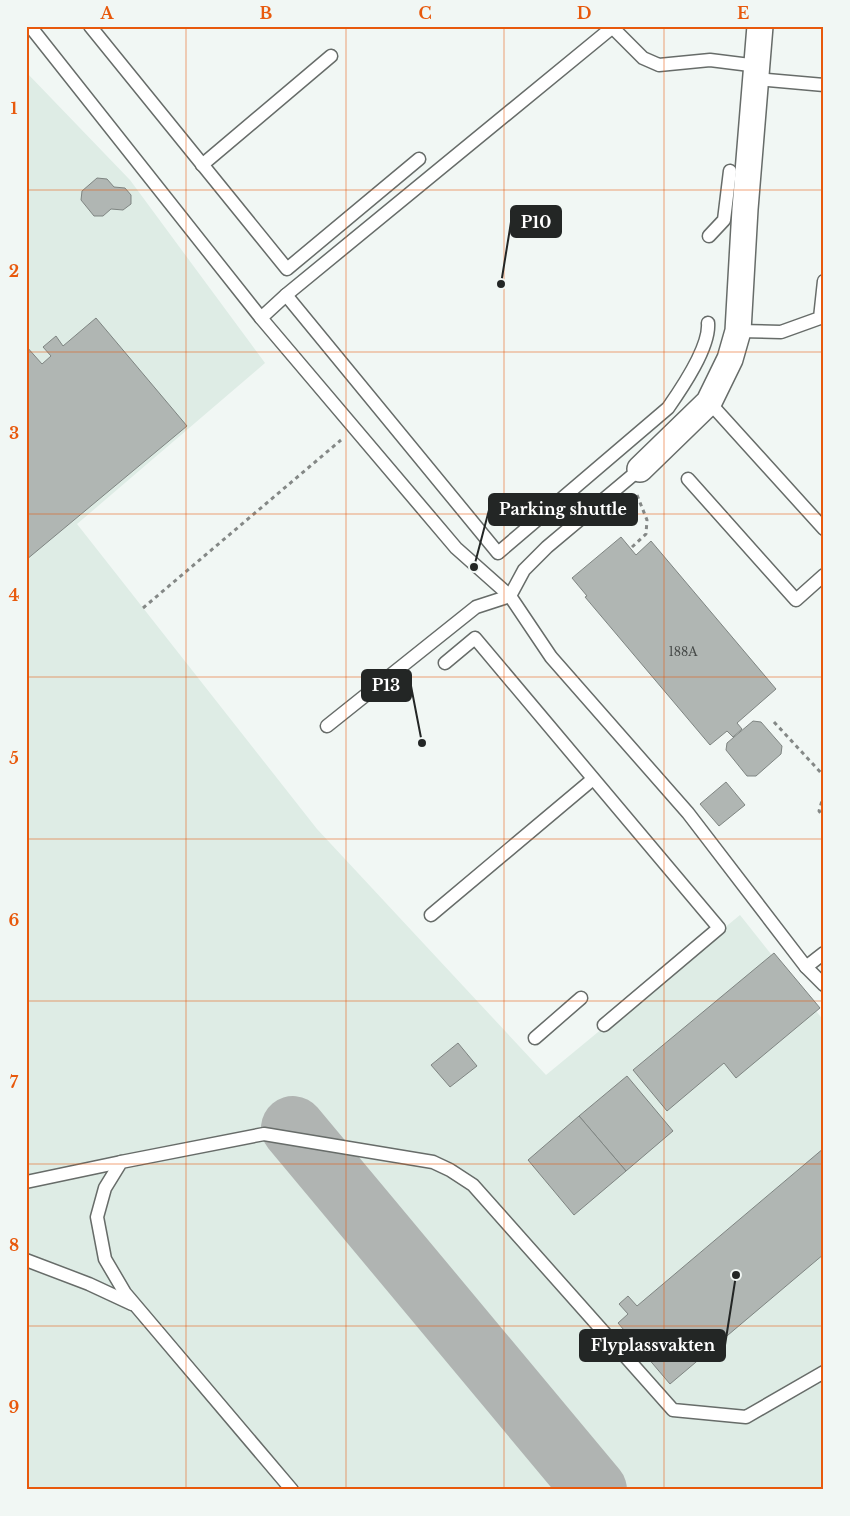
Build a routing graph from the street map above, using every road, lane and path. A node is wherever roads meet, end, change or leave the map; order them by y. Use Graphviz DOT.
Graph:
graph roads {
  1 [pos="90,26"];
  2 [pos="760,26"];
  3 [pos="613,27"];
  4 [pos="34,29"];
  5 [pos="331,56"];
  6 [pos="757,73"];
  7 [pos="824,85"];
  8 [pos="419,159"];
  9 [pos="202,165"];
  10 [pos="730,171"];
  11 [pos="709,236"];
  12 [pos="824,281"];
  13 [pos="286,295"];
  14 [pos="261,318"];
  15 [pos="708,323"];
  16 [pos="738,331"];
  17 [pos="709,402"];
  18 [pos="344,438"];
  19 [pos="635,474"];
  20 [pos="688,479"];
  21 [pos="824,529"];
  22 [pos="632,547"];
  23 [pos="824,575"];
  24 [pos="510,596"];
  25 [pos="143,608"];
  26 [pos="445,664"];
  27 [pos="774,722"];
  28 [pos="327,726"];
  29 [pos="824,776"];
  30 [pos="593,778"];
  31 [pos="824,794"];
  32 [pos="824,817"];
  33 [pos="431,915"];
  34 [pos="824,953"];
  35 [pos="806,967"];
  36 [pos="824,985"];
  37 [pos="581,998"];
  38 [pos="604,1025"];
  39 [pos="534,1038"];
  40 [pos="121,1162"];
  41 [pos="26,1182"];
  42 [pos="26,1260"];
  43 [pos="135,1306"];
  44 [pos="824,1372"];
  45 [pos="292,1490"];
  1 -- 9 [label="lane"];
  2 -- 6 [label="street"];
  3 -- 6 [label="lane"];
  3 -- 13 [label="lane"];
  4 -- 14 [label="lane"];
  5 -- 9 [label="lane"];
  6 -- 7 [label="lane"];
  6 -- 16 [label="street"];
  8 -- 9 [label="lane"];
  10 -- 11 [label="lane"];
  12 -- 16 [label="lane"];
  13 -- 14 [label="lane"];
  13 -- 15 [label="lane"];
  14 -- 24 [label="lane"];
  16 -- 17 [label="street"];
  17 -- 19 [label="street"];
  17 -- 21 [label="lane"];
  18 -- 25 [label="path"];
  19 -- 22 [label="path"];
  19 -- 24 [label="lane"];
  20 -- 23 [label="lane"];
  24 -- 28 [label="lane"];
  24 -- 35 [label="lane"];
  26 -- 30 [label="lane"];
  27 -- 29 [label="path"];
  30 -- 33 [label="lane"];
  30 -- 38 [label="lane"];
  31 -- 32 [label="path"];
  34 -- 35 [label="lane"];
  35 -- 36 [label="lane"];
  37 -- 39 [label="lane"];
  40 -- 41 [label="lane"];
  40 -- 43 [label="lane"];
  40 -- 44 [label="lane"];
  42 -- 43 [label="lane"];
  43 -- 45 [label="lane"];
}
